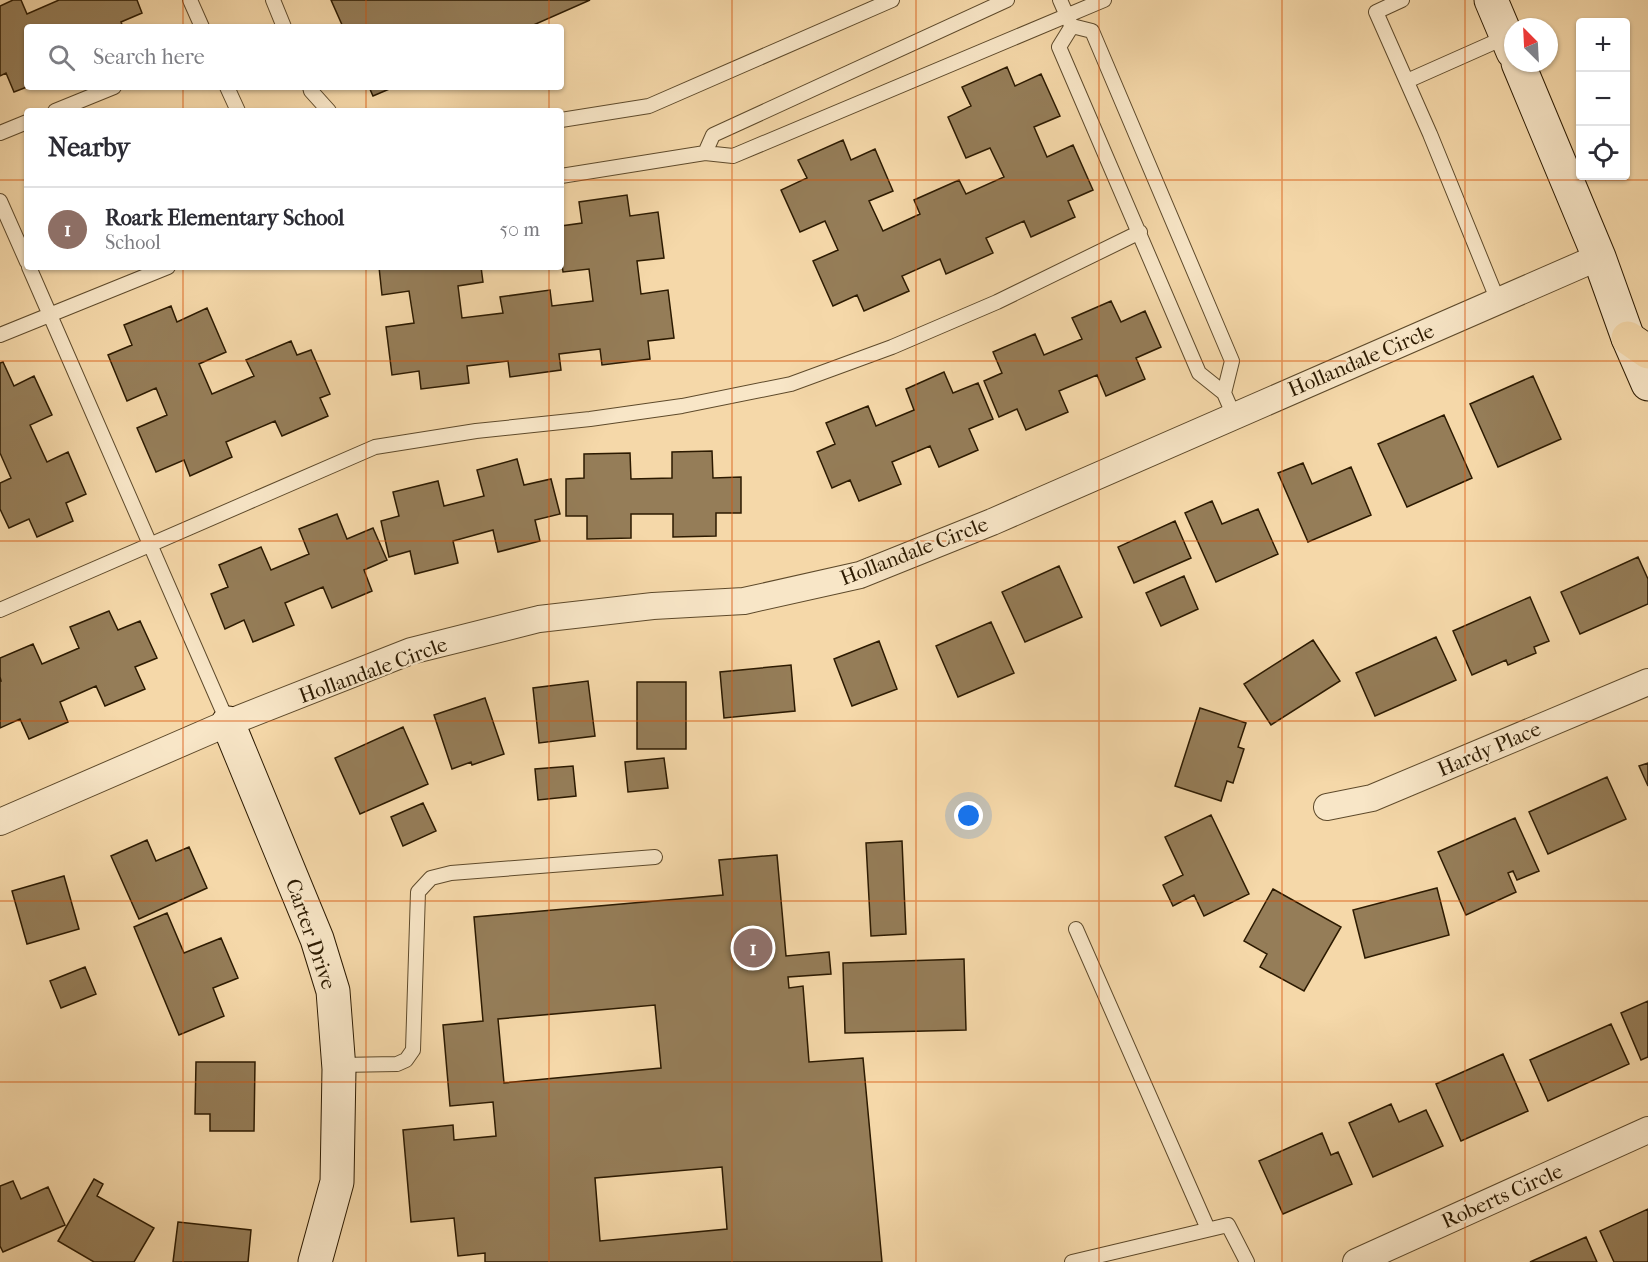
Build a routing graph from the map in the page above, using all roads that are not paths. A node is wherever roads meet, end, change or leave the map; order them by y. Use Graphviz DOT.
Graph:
graph roads {
  1 [pos="190,0"];
  2 [pos="273,0"];
  3 [pos="892,0"];
  4 [pos="1007,0"];
  5 [pos="1060,0"];
  6 [pos="1104,0"];
  7 [pos="1402,0"];
  8 [pos="1491,0"];
  9 [pos="1069,21"];
  10 [pos="201,24"];
  11 [pos="283,24"];
  12 [pos="1504,32"];
  13 [pos="1504,53"];
  14 [pos="1521,72"];
  15 [pos="1407,81"];
  16 [pos="107,90"];
  17 [pos="228,90"];
  18 [pos="312,90"];
  19 [pos="62,108"];
  20 [pos="237,108"];
  21 [pos="326,108"];
  22 [pos="564,120"];
  23 [pos="24,123"];
  24 [pos="0,133"];
  25 [pos="705,153"];
  26 [pos="564,176"];
  27 [pos="0,201"];
  28 [pos="1140,232"];
  29 [pos="24,255"];
  30 [pos="1599,257"];
  31 [pos="30,270"];
  32 [pos="161,270"];
  33 [pos="1498,301"];
  34 [pos="50,316"];
  35 [pos="0,335"];
  36 [pos="1638,345"];
  37 [pos="1648,384"];
  38 [pos="1224,393"];
  39 [pos="1234,416"];
  40 [pos="150,545"];
  41 [pos="0,610"];
  42 [pos="1648,682"];
  43 [pos="228,723"];
  44 [pos="1327,807"];
  45 [pos="0,822"];
  46 [pos="655,857"];
  47 [pos="1076,929"];
  48 [pos="339,1065"];
  49 [pos="1648,1130"];
  50 [pos="1209,1229"];
  51 [pos="315,1262"];
  52 [pos="1072,1262"];
  53 [pos="1247,1262"];
  54 [pos="1356,1262"];
  1 -- 10 [label="lane"];
  2 -- 11 [label="lane"];
  3 -- 22 [label="lane"];
  4 -- 25 [label="lane"];
  5 -- 9 [label="lane"];
  6 -- 9 [label="lane"];
  7 -- 15 [label="lane"];
  8 -- 12 [label="street"];
  9 -- 25 [label="lane"];
  9 -- 28 [label="lane"];
  9 -- 38 [label="lane"];
  13 -- 15 [label="lane"];
  14 -- 30 [label="street"];
  15 -- 33 [label="lane"];
  16 -- 19 [label="lane"];
  17 -- 20 [label="lane"];
  18 -- 21 [label="lane"];
  23 -- 24 [label="lane"];
  25 -- 26 [label="lane"];
  27 -- 29 [label="lane"];
  28 -- 38 [label="lane"];
  28 -- 40 [label="lane"];
  30 -- 33 [label="street, Hollandale Circle"];
  30 -- 36 [label="street"];
  31 -- 34 [label="lane"];
  32 -- 34 [label="lane"];
  33 -- 39 [label="street, Hollandale Circle"];
  34 -- 35 [label="lane"];
  34 -- 40 [label="lane"];
  36 -- 37 [label="street"];
  38 -- 39 [label="lane"];
  39 -- 43 [label="street, Hollandale Circle"];
  40 -- 41 [label="lane"];
  40 -- 43 [label="lane"];
  42 -- 44 [label="street, Hardy Place"];
  43 -- 45 [label="street, Hollandale Circle"];
  43 -- 48 [label="street, Carter Drive"];
  46 -- 48 [label="lane"];
  47 -- 50 [label="lane"];
  48 -- 51 [label="street, Carter Drive"];
  49 -- 54 [label="street, Roberts Circle"];
  50 -- 52 [label="lane"];
  50 -- 53 [label="lane"];
}
